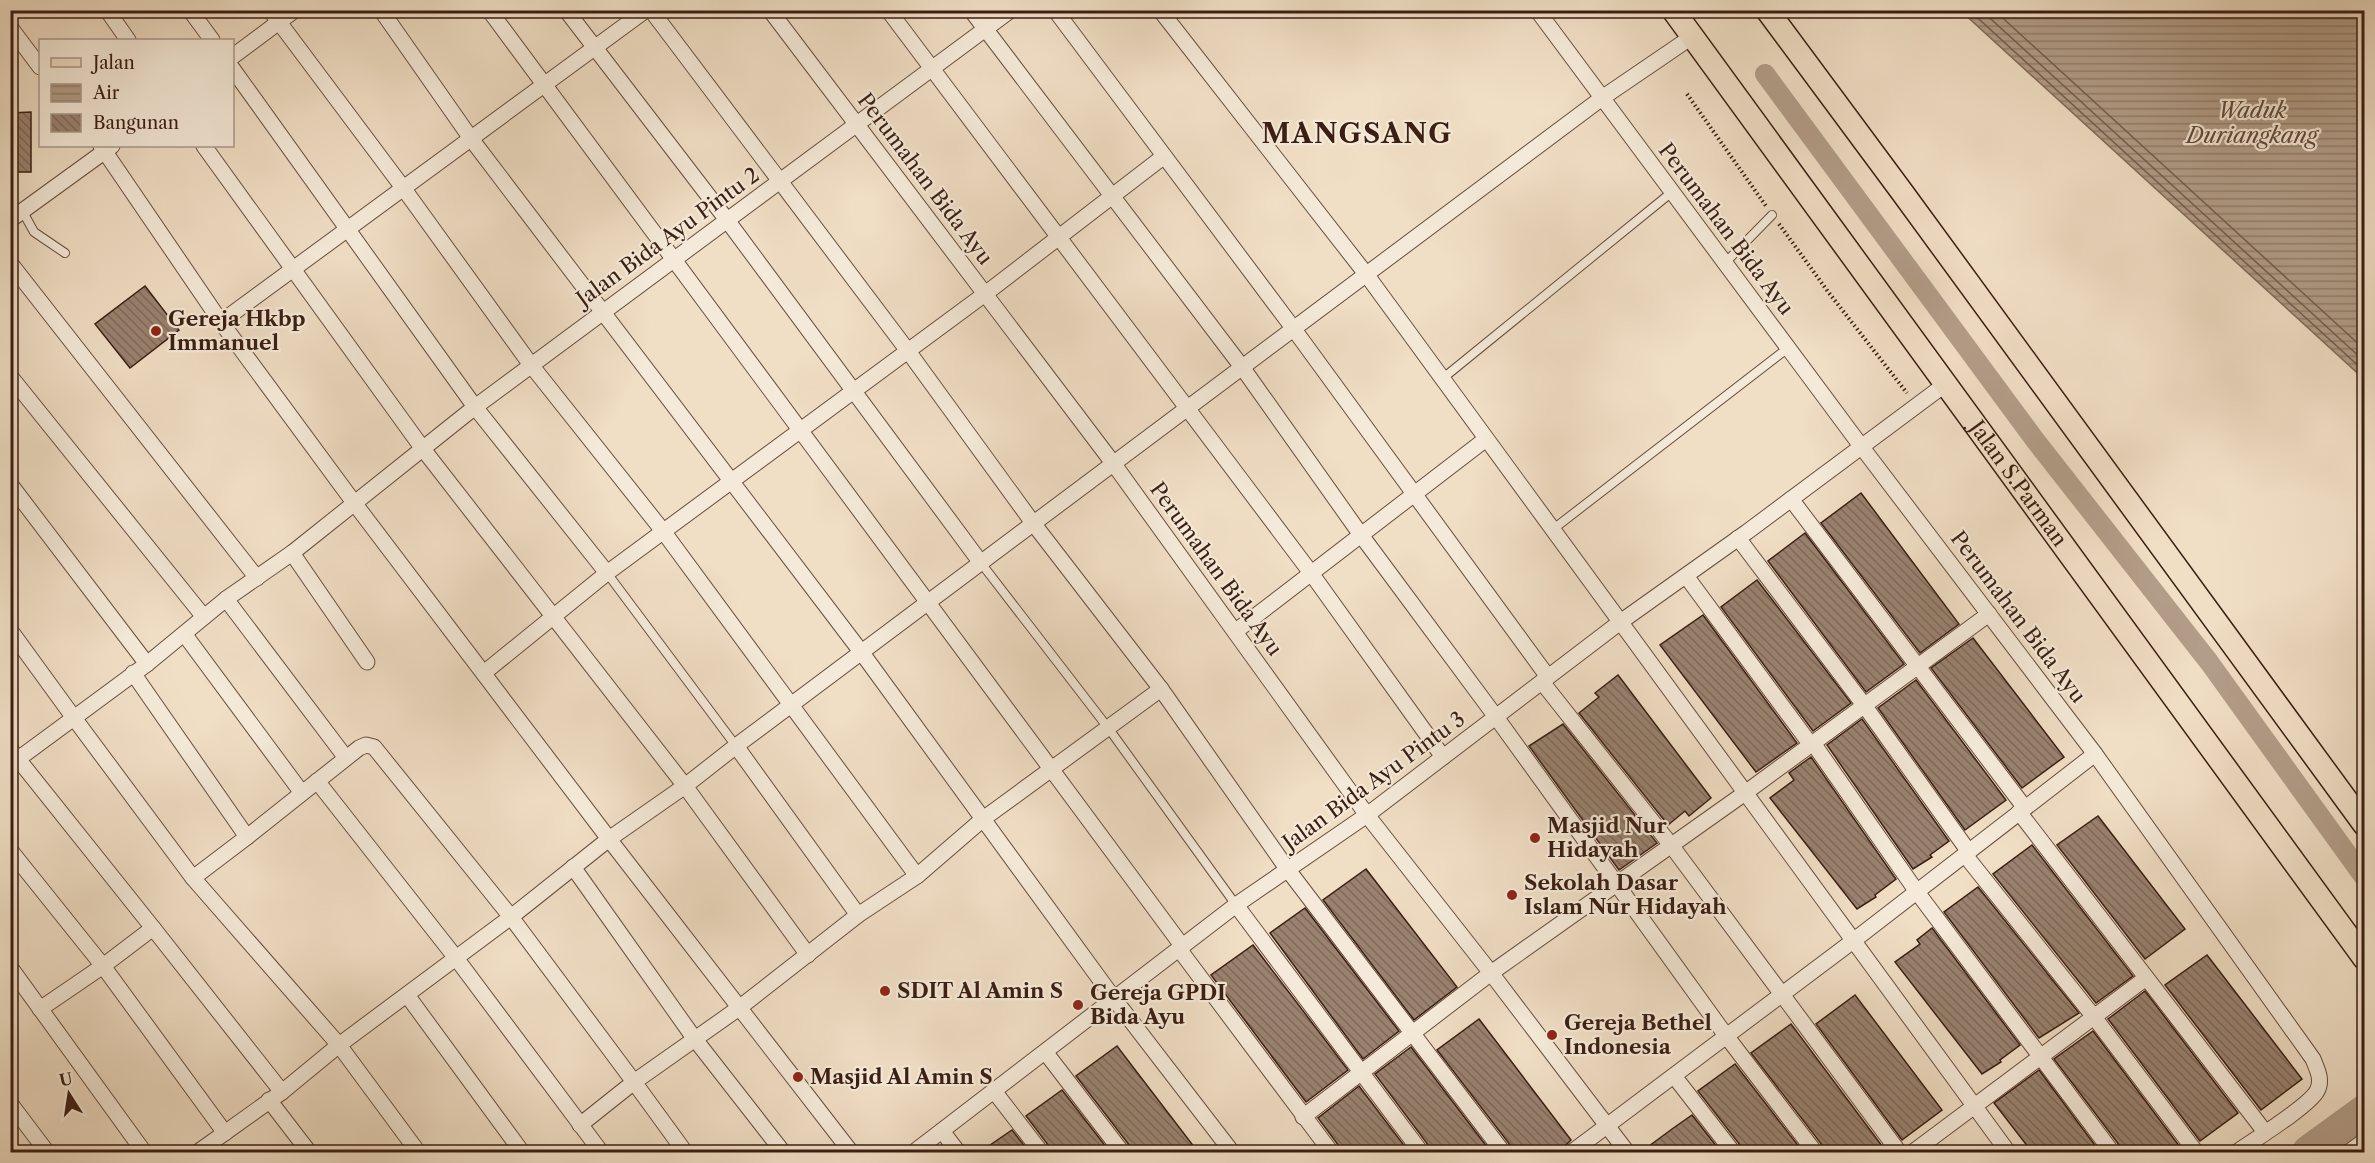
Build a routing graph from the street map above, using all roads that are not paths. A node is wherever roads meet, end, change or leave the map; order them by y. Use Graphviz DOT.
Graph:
graph roads {
  1 [pos="107,10"];
  2 [pos="190,10"];
  3 [pos="295,10"];
  4 [pos="381,10"];
  5 [pos="489,10"];
  6 [pos="566,10"];
  7 [pos="646,10"];
  8 [pos="651,10"];
  9 [pos="770,10"];
  10 [pos="888,10"];
  11 [pos="971,10"];
  12 [pos="1011,10"];
  13 [pos="1055,10"];
  14 [pos="1160,10"];
  15 [pos="1537,10"];
  16 [pos="1673,10"];
  17 [pos="1767,10"];
  18 [pos="275,16"];
  19 [pos="10,27"];
  20 [pos="985,30"];
  21 [pos="1693,36"];
  22 [pos="127,39"];
  23 [pos="211,39"];
  24 [pos="594,49"];
  25 [pos="234,55"];
  26 [pos="39,66"];
  27 [pos="933,68"];
  28 [pos="234,71"];
  29 [pos="544,87"];
  30 [pos="1602,98"];
  31 [pos="857,124"];
  32 [pos="472,140"];
  33 [pos="106,147"];
  34 [pos="205,147"];
  35 [pos="1164,157"];
  36 [pos="779,182"];
  37 [pos="404,189"];
  38 [pos="1672,192"];
  39 [pos="1112,197"];
  40 [pos="1772,215"];
  41 [pos="17,216"];
  42 [pos="727,220"];
  43 [pos="348,230"];
  44 [pos="1059,237"];
  45 [pos="65,253"];
  46 [pos="673,260"];
  47 [pos="1725,263"];
  48 [pos="10,264"];
  49 [pos="294,269"];
  50 [pos="1366,274"];
  51 [pos="985,294"];
  52 [pos="603,312"];
  53 [pos="221,322"];
  54 [pos="1293,328"];
  55 [pos="1788,348"];
  56 [pos="908,351"];
  57 [pos="531,365"];
  58 [pos="1242,367"];
  59 [pos="10,376"];
  60 [pos="1442,379"];
  61 [pos="1947,383"];
  62 [pos="853,391"];
  63 [pos="476,407"];
  64 [pos="1186,408"];
  65 [pos="799,431"];
  66 [pos="1485,439"];
  67 [pos="1861,446"];
  68 [pos="423,449"];
  69 [pos="1113,463"];
  70 [pos="731,480"];
  71 [pos="10,484"];
  72 [pos="1414,495"];
  73 [pos="1791,499"];
  74 [pos="355,504"];
  75 [pos="1033,523"];
  76 [pos="1552,530"];
  77 [pos="663,531"];
  78 [pos="1361,535"];
  79 [pos="1738,538"];
  80 [pos="292,552"];
  81 [pos="981,563"];
  82 [pos="608,573"];
  83 [pos="1311,573"];
  84 [pos="1686,576"];
  85 [pos="256,578"];
  86 [pos="226,599"];
  87 [pos="928,603"];
  88 [pos="1989,614"];
  89 [pos="204,617"];
  90 [pos="553,617"];
  91 [pos="1619,623"];
  92 [pos="10,630"];
  93 [pos="1236,631"];
  94 [pos="185,634"];
  95 [pos="862,653"];
  96 [pos="367,662"];
  97 [pos="147,664"];
  98 [pos="1918,666"];
  99 [pos="485,672"];
  100 [pos="133,673"];
  101 [pos="1545,680"];
  102 [pos="1161,689"];
  103 [pos="792,705"];
  104 [pos="1864,705"];
  105 [pos="1496,717"];
  106 [pos="74,718"];
  107 [pos="1109,729"];
  108 [pos="1812,744"];
  109 [pos="736,746"];
  110 [pos="2095,754"];
  111 [pos="1443,757"];
  112 [pos="13,758"];
  113 [pos="346,758"];
  114 [pos="1052,770"];
  115 [pos="317,781"];
  116 [pos="686,786"];
  117 [pos="302,793"];
  118 [pos="1745,793"];
  119 [pos="2022,810"];
  120 [pos="1367,814"];
  121 [pos="983,819"];
  122 [pos="2364,824"];
  123 [pos="247,837"];
  124 [pos="609,838"];
  125 [pos="1671,845"];
  126 [pos="10,850"];
  127 [pos="1967,853"];
  128 [pos="573,867"];
  129 [pos="1288,870"];
  130 [pos="917,876"];
  131 [pos="194,878"];
  132 [pos="1616,885"];
  133 [pos="1917,892"];
  134 [pos="1236,905"];
  135 [pos="858,915"];
  136 [pos="511,917"];
  137 [pos="153,928"];
  138 [pos="1853,941"];
  139 [pos="1181,948"];
  140 [pos="807,955"];
  141 [pos="456,958"];
  142 [pos="2364,958"];
  143 [pos="102,966"];
  144 [pos="10,967"];
  145 [pos="1491,973"];
  146 [pos="2146,978"];
  147 [pos="407,995"];
  148 [pos="1782,995"];
  149 [pos="1115,1000"];
  150 [pos="739,1008"];
  151 [pos="40,1009"];
  152 [pos="2094,1017"];
  153 [pos="1413,1032"];
  154 [pos="1727,1037"];
  155 [pos="694,1038"];
  156 [pos="339,1045"];
  157 [pos="1046,1053"];
  158 [pos="2042,1057"];
  159 [pos="1360,1072"];
  160 [pos="1674,1076"];
  161 [pos="634,1082"];
  162 [pos="994,1091"];
  163 [pos="275,1096"];
  164 [pos="10,1103"];
  165 [pos="1975,1107"];
  166 [pos="1303,1117"];
  167 [pos="580,1125"];
  168 [pos="1609,1126"];
  169 [pos="942,1131"];
  170 [pos="2265,1132"];
  171 [pos="2364,1141"];
  172 [pos="222,1142"];
  173 [pos="47,1152"];
  174 [pos="144,1152"];
  175 [pos="198,1152"];
  176 [pos="309,1152"];
  177 [pos="418,1152"];
  178 [pos="522,1152"];
  179 [pos="601,1152"];
  180 [pos="685,1152"];
  181 [pos="783,1152"];
  182 [pos="851,1152"];
  183 [pos="914,1152"];
  184 [pos="958,1152"];
  185 [pos="1041,1152"];
  186 [pos="1122,1152"];
  187 [pos="1232,1152"];
  188 [pos="1331,1152"];
  189 [pos="1421,1152"];
  190 [pos="1503,1152"];
  191 [pos="1572,1152"];
  192 [pos="1627,1152"];
  193 [pos="1733,1152"];
  194 [pos="1815,1152"];
  195 [pos="1899,1152"];
  196 [pos="1912,1152"];
  197 [pos="2008,1152"];
  198 [pos="2112,1152"];
  199 [pos="2196,1152"];
  200 [pos="2237,1152"];
  201 [pos="2349,1152"];
  1 -- 22 [label="street"];
  2 -- 23 [label="street"];
  3 -- 18 [label="street"];
  4 -- 32 [label="street"];
  5 -- 29 [label="street"];
  6 -- 24 [label="street"];
  7 -- 24 [label="street"];
  8 -- 36 [label="street"];
  9 -- 31 [label="street, Perumahan Bida Ayu"];
  10 -- 27 [label="street"];
  11 -- 20 [label="street"];
  12 -- 20 [label="street, Jalan Bida Ayu Pintu 2"];
  13 -- 35 [label="street"];
  14 -- 50 [label="street"];
  15 -- 30 [label="street, Perumahan Bida Ayu"];
  16 -- 21 [label="main road, Jalan S.Parman"];
  17 -- 122 [label="main road"];
  18 -- 25 [label="street"];
  18 -- 37 [label="street"];
  19 -- 26 [label="street"];
  20 -- 27 [label="street, Jalan Bida Ayu Pintu 2"];
  20 -- 39 [label="street"];
  21 -- 30 [label="street"];
  21 -- 61 [label="main road, Jalan S.Parman"];
  24 -- 29 [label="street"];
  24 -- 42 [label="street"];
  27 -- 31 [label="street, Jalan Bida Ayu Pintu 2"];
  27 -- 44 [label="street"];
  28 -- 43 [label="street"];
  29 -- 32 [label="street"];
  29 -- 46 [label="street"];
  30 -- 38 [label="street, Perumahan Bida Ayu"];
  30 -- 50 [label="street"];
  31 -- 36 [label="street, Jalan Bida Ayu Pintu 2"];
  31 -- 51 [label="street, Perumahan Bida Ayu"];
  32 -- 37 [label="street"];
  32 -- 52 [label="street"];
  33 -- 41 [label="street"];
  33 -- 53 [label="street"];
  34 -- 49 [label="street"];
  35 -- 39 [label="street"];
  35 -- 54 [label="street"];
  36 -- 42 [label="street, Jalan Bida Ayu Pintu 2"];
  36 -- 56 [label="street"];
  37 -- 43 [label="street"];
  37 -- 57 [label="street"];
  38 -- 47 [label="street, Perumahan Bida Ayu"];
  38 -- 60 [label="lane"];
  39 -- 44 [label="street"];
  39 -- 58 [label="street"];
  40 -- 47 [label="lane"];
  41 -- 45 [label="lane"];
  42 -- 46 [label="street, Jalan Bida Ayu Pintu 2"];
  42 -- 62 [label="street"];
  43 -- 49 [label="street"];
  43 -- 63 [label="street"];
  44 -- 51 [label="street"];
  44 -- 64 [label="street"];
  46 -- 52 [label="street, Jalan Bida Ayu Pintu 2"];
  46 -- 65 [label="street"];
  47 -- 55 [label="street, Perumahan Bida Ayu"];
  48 -- 85 [label="street"];
  49 -- 53 [label="street"];
  49 -- 68 [label="street"];
  50 -- 54 [label="street"];
  50 -- 60 [label="street"];
  51 -- 56 [label="street"];
  51 -- 69 [label="street, Perumahan Bida Ayu"];
  52 -- 57 [label="street, Jalan Bida Ayu Pintu 2"];
  52 -- 70 [label="street"];
  53 -- 74 [label="street"];
  54 -- 58 [label="street"];
  54 -- 72 [label="street"];
  55 -- 67 [label="street, Perumahan Bida Ayu"];
  55 -- 76 [label="lane"];
  56 -- 62 [label="street"];
  56 -- 75 [label="street"];
  57 -- 63 [label="street, Jalan Bida Ayu Pintu 2"];
  57 -- 77 [label="street"];
  58 -- 64 [label="street"];
  58 -- 78 [label="street"];
  59 -- 89 [label="street"];
  60 -- 66 [label="street"];
  61 -- 67 [label="street, Jalan Bida Ayu Pintu 3"];
  61 -- 142 [label="main road, Jalan S.Parman"];
  62 -- 65 [label="street"];
  62 -- 81 [label="street"];
  63 -- 68 [label="street, Jalan Bida Ayu Pintu 2"];
  63 -- 82 [label="street"];
  64 -- 69 [label="street"];
  64 -- 83 [label="street"];
  65 -- 70 [label="street"];
  65 -- 87 [label="street"];
  66 -- 72 [label="street"];
  66 -- 76 [label="street"];
  67 -- 73 [label="street, Jalan Bida Ayu Pintu 3"];
  67 -- 88 [label="street, Perumahan Bida Ayu"];
  68 -- 74 [label="street, Jalan Bida Ayu Pintu 2"];
  68 -- 90 [label="street"];
  69 -- 75 [label="street"];
  69 -- 93 [label="street, Perumahan Bida Ayu"];
  70 -- 77 [label="street"];
  70 -- 95 [label="street"];
  71 -- 97 [label="street"];
  72 -- 78 [label="street"];
  72 -- 101 [label="street"];
  73 -- 79 [label="street, Jalan Bida Ayu Pintu 3"];
  73 -- 98 [label="street"];
  74 -- 80 [label="street, Jalan Bida Ayu Pintu 2"];
  74 -- 99 [label="street"];
  75 -- 81 [label="street"];
  75 -- 102 [label="street"];
  76 -- 91 [label="street"];
  77 -- 82 [label="street"];
  77 -- 103 [label="street"];
  78 -- 83 [label="street"];
  78 -- 105 [label="street"];
  79 -- 84 [label="street, Jalan Bida Ayu Pintu 3"];
  79 -- 104 [label="street"];
  80 -- 85 [label="street, Jalan Bida Ayu Pintu 2"];
  80 -- 96 [label="street"];
  81 -- 87 [label="street"];
  81 -- 107 [label="lane"];
  82 -- 90 [label="street"];
  82 -- 109 [label="lane"];
  83 -- 93 [label="street"];
  83 -- 111 [label="street"];
  84 -- 91 [label="street, Jalan Bida Ayu Pintu 3"];
  84 -- 108 [label="street"];
  85 -- 86 [label="street, Jalan Bida Ayu Pintu 2"];
  86 -- 89 [label="street, Jalan Bida Ayu Pintu 2"];
  86 -- 113 [label="street"];
  87 -- 95 [label="street"];
  87 -- 114 [label="street"];
  88 -- 98 [label="street"];
  88 -- 110 [label="street, Perumahan Bida Ayu"];
  89 -- 94 [label="street, Jalan Bida Ayu Pintu 2"];
  90 -- 99 [label="street"];
  90 -- 116 [label="street"];
  91 -- 101 [label="street, Jalan Bida Ayu Pintu 3"];
  91 -- 118 [label="street"];
  92 -- 106 [label="street"];
  93 -- 120 [label="street, Perumahan Bida Ayu"];
  94 -- 97 [label="street, Jalan Bida Ayu Pintu 2"];
  94 -- 117 [label="street"];
  95 -- 103 [label="street"];
  95 -- 121 [label="street"];
  97 -- 100 [label="street, Jalan Bida Ayu Pintu 2"];
  98 -- 104 [label="street"];
  98 -- 119 [label="street"];
  99 -- 124 [label="street"];
  100 -- 106 [label="street, Jalan Bida Ayu Pintu 2"];
  100 -- 123 [label="street"];
  101 -- 105 [label="street, Jalan Bida Ayu Pintu 3"];
  101 -- 125 [label="street"];
  102 -- 107 [label="street"];
  102 -- 129 [label="street"];
  103 -- 109 [label="street"];
  103 -- 130 [label="street"];
  104 -- 108 [label="street"];
  104 -- 127 [label="street"];
  105 -- 111 [label="street, Jalan Bida Ayu Pintu 3"];
  105 -- 132 [label="street"];
  106 -- 112 [label="street, Jalan Bida Ayu Pintu 2"];
  106 -- 131 [label="street"];
  107 -- 114 [label="street"];
  107 -- 134 [label="lane"];
  108 -- 118 [label="street"];
  108 -- 133 [label="street"];
  109 -- 116 [label="street"];
  109 -- 135 [label="street"];
  110 -- 119 [label="street"];
  110 -- 170 [label="street, Perumahan Bida Ayu"];
  111 -- 120 [label="street, Jalan Bida Ayu Pintu 3"];
  112 -- 137 [label="street"];
  113 -- 115 [label="street"];
  113 -- 136 [label="street"];
  114 -- 121 [label="street"];
  114 -- 139 [label="street"];
  115 -- 117 [label="street"];
  115 -- 141 [label="street"];
  116 -- 124 [label="street"];
  116 -- 140 [label="street"];
  117 -- 123 [label="street"];
  118 -- 125 [label="street"];
  118 -- 138 [label="street"];
  119 -- 127 [label="street"];
  119 -- 146 [label="street"];
  120 -- 129 [label="street, Jalan Bida Ayu Pintu 3"];
  120 -- 145 [label="street, Perumahan Bida Ayu"];
  121 -- 130 [label="street"];
  121 -- 149 [label="street"];
  123 -- 131 [label="street"];
  124 -- 128 [label="street"];
  124 -- 150 [label="street"];
  125 -- 132 [label="street"];
  125 -- 148 [label="street"];
  126 -- 143 [label="street"];
  127 -- 133 [label="street"];
  127 -- 152 [label="street"];
  128 -- 136 [label="street"];
  128 -- 155 [label="street"];
  129 -- 134 [label="street, Jalan Bida Ayu Pintu 3"];
  129 -- 153 [label="street"];
  130 -- 135 [label="street"];
  131 -- 156 [label="street"];
  132 -- 145 [label="street"];
  132 -- 154 [label="street"];
  133 -- 138 [label="street"];
  133 -- 158 [label="street"];
  134 -- 139 [label="street, Jalan Bida Ayu Pintu 3"];
  134 -- 159 [label="street"];
  135 -- 140 [label="street"];
  136 -- 141 [label="street"];
  136 -- 161 [label="street"];
  137 -- 143 [label="street"];
  137 -- 163 [label="street"];
  138 -- 148 [label="street"];
  138 -- 165 [label="street"];
  139 -- 149 [label="street, Jalan Bida Ayu Pintu 3"];
  139 -- 166 [label="street"];
  140 -- 150 [label="street"];
  141 -- 147 [label="street"];
  141 -- 167 [label="street"];
  143 -- 151 [label="street"];
  143 -- 172 [label="street"];
  144 -- 151 [label="street"];
  145 -- 153 [label="street"];
  145 -- 168 [label="street, Perumahan Bida Ayu"];
  146 -- 152 [label="street"];
  146 -- 170 [label="street"];
  147 -- 156 [label="street"];
  147 -- 178 [label="street"];
  148 -- 154 [label="street"];
  148 -- 195 [label="street"];
  149 -- 157 [label="street, Jalan Bida Ayu Pintu 3"];
  149 -- 187 [label="street"];
  150 -- 155 [label="street"];
  150 -- 182 [label="street"];
  151 -- 174 [label="street"];
  152 -- 158 [label="street"];
  152 -- 199 [label="street"];
  153 -- 159 [label="street"];
  153 -- 190 [label="street"];
  154 -- 160 [label="street"];
  154 -- 194 [label="street"];
  155 -- 161 [label="street"];
  155 -- 181 [label="street"];
  156 -- 163 [label="street"];
  156 -- 177 [label="street"];
  157 -- 162 [label="street, Jalan Bida Ayu Pintu 3"];
  157 -- 186 [label="street"];
  158 -- 165 [label="street"];
  158 -- 198 [label="street"];
  159 -- 166 [label="street"];
  159 -- 189 [label="street"];
  160 -- 168 [label="street"];
  160 -- 193 [label="street"];
  161 -- 167 [label="street"];
  161 -- 180 [label="street"];
  162 -- 169 [label="street, Jalan Bida Ayu Pintu 3"];
  162 -- 185 [label="street"];
  163 -- 172 [label="street"];
  163 -- 176 [label="street"];
  164 -- 173 [label="street"];
  165 -- 196 [label="street"];
  165 -- 197 [label="street"];
  166 -- 188 [label="street"];
  167 -- 179 [label="street"];
  168 -- 191 [label="street"];
  168 -- 192 [label="street, Perumahan Bida Ayu"];
  169 -- 183 [label="street, Jalan Bida Ayu Pintu 3"];
  169 -- 184 [label="street"];
  170 -- 200 [label="street, Perumahan Bida Ayu"];
  171 -- 201 [label="street"];
  172 -- 175 [label="street"];
}
